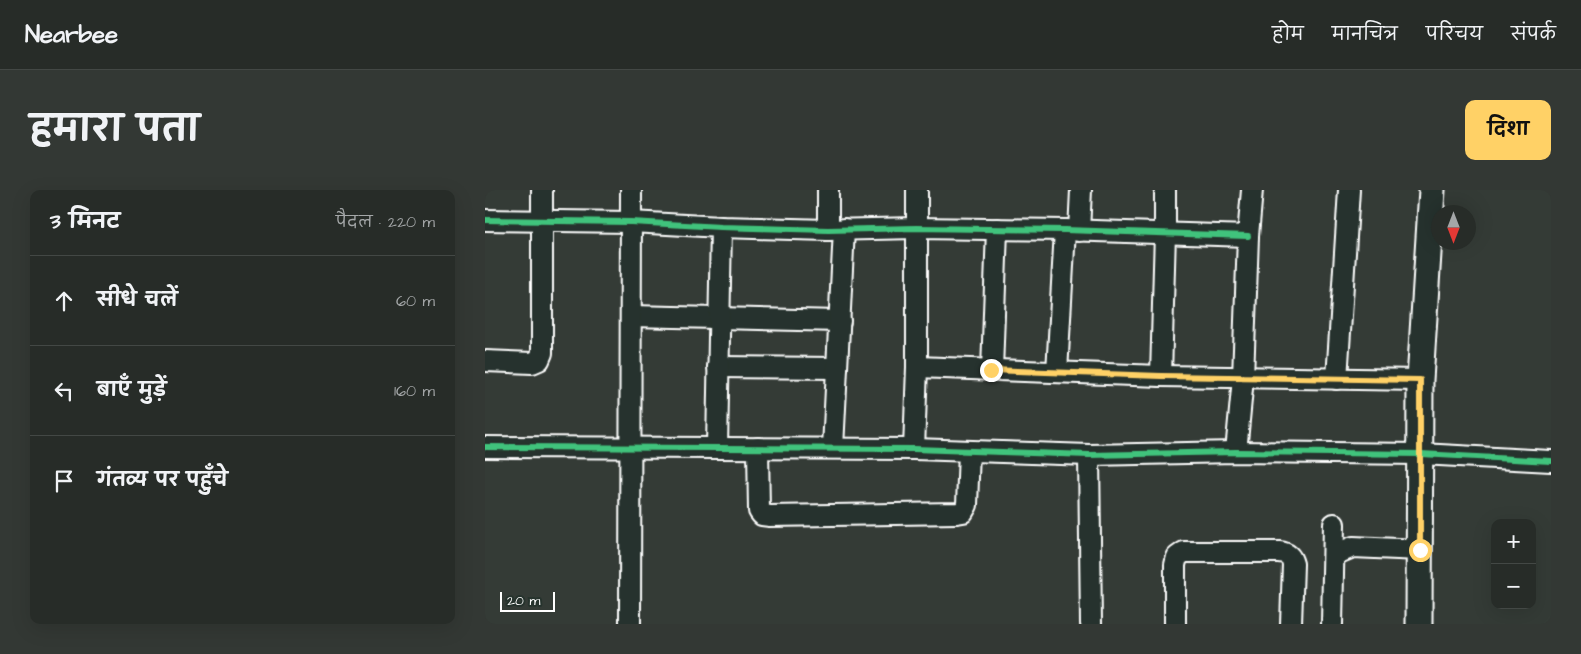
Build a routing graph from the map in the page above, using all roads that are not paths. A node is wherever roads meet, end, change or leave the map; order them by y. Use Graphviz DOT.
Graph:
graph roads {
  1 [pos="542,190"];
  2 [pos="631,190"];
  3 [pos="828,190"];
  4 [pos="917,190"];
  5 [pos="1081,190"];
  6 [pos="1165,190"];
  7 [pos="1251,190"];
  8 [pos="1349,190"];
  9 [pos="1432,190"];
  10 [pos="485,220"];
  11 [pos="541,221"];
  12 [pos="631,222"];
  13 [pos="721,227"];
  14 [pos="917,228"];
  15 [pos="997,229"];
  16 [pos="836,230"];
  17 [pos="1072,230"];
  18 [pos="1165,232"];
  19 [pos="1248,236"];
  20 [pos="631,316"];
  21 [pos="719,318"];
  22 [pos="840,321"];
  23 [pos="485,361"];
  24 [pos="718,367"];
  25 [pos="917,367"];
  26 [pos="837,368"];
  27 [pos="991,370"];
  28 [pos="1057,372"];
  29 [pos="1161,376"];
  30 [pos="1243,378"];
  31 [pos="1337,380"];
  32 [pos="1420,380"];
  33 [pos="485,447"];
  34 [pos="631,448"];
  35 [pos="717,448"];
  36 [pos="758,448"];
  37 [pos="833,448"];
  38 [pos="914,449"];
  39 [pos="969,451"];
  40 [pos="1236,452"];
  41 [pos="1089,454"];
  42 [pos="1421,454"];
  43 [pos="1551,461"];
  44 [pos="1335,524"];
  45 [pos="1420,550"];
  46 [pos="1334,555"];
  47 [pos="630,624"];
  48 [pos="1091,624"];
  49 [pos="1175,624"];
  50 [pos="1291,624"];
  51 [pos="1332,624"];
  52 [pos="1419,624"];
  1 -- 11 [label="street"];
  2 -- 12 [label="street"];
  3 -- 16 [label="street"];
  4 -- 14 [label="street"];
  5 -- 17 [label="street"];
  6 -- 18 [label="street"];
  7 -- 19 [label="street"];
  8 -- 31 [label="street"];
  9 -- 32 [label="street"];
  10 -- 11 [label="street"];
  11 -- 12 [label="street"];
  11 -- 23 [label="street"];
  12 -- 13 [label="street"];
  12 -- 20 [label="street"];
  13 -- 16 [label="street"];
  13 -- 21 [label="street"];
  14 -- 15 [label="street"];
  14 -- 16 [label="street"];
  14 -- 25 [label="street"];
  15 -- 17 [label="street"];
  15 -- 27 [label="street"];
  16 -- 22 [label="street"];
  17 -- 18 [label="street"];
  17 -- 28 [label="street"];
  18 -- 19 [label="street"];
  18 -- 29 [label="street"];
  19 -- 30 [label="street"];
  20 -- 21 [label="street"];
  20 -- 34 [label="street"];
  21 -- 22 [label="street"];
  21 -- 24 [label="street"];
  22 -- 26 [label="street"];
  24 -- 26 [label="street"];
  24 -- 35 [label="street"];
  25 -- 27 [label="street"];
  25 -- 38 [label="street"];
  26 -- 37 [label="street"];
  27 -- 28 [label="street"];
  28 -- 29 [label="street"];
  29 -- 30 [label="street"];
  30 -- 31 [label="street"];
  30 -- 40 [label="street"];
  31 -- 32 [label="street"];
  32 -- 42 [label="street"];
  33 -- 34 [label="street"];
  34 -- 35 [label="street"];
  34 -- 47 [label="street"];
  35 -- 36 [label="street"];
  36 -- 37 [label="street"];
  36 -- 39 [label="street"];
  37 -- 38 [label="street"];
  38 -- 39 [label="street"];
  39 -- 41 [label="street"];
  40 -- 41 [label="street"];
  40 -- 42 [label="street"];
  41 -- 48 [label="street"];
  42 -- 43 [label="street"];
  42 -- 45 [label="street"];
  44 -- 46 [label="street"];
  45 -- 46 [label="street"];
  45 -- 52 [label="street"];
  46 -- 51 [label="street"];
  49 -- 50 [label="street"];
}
